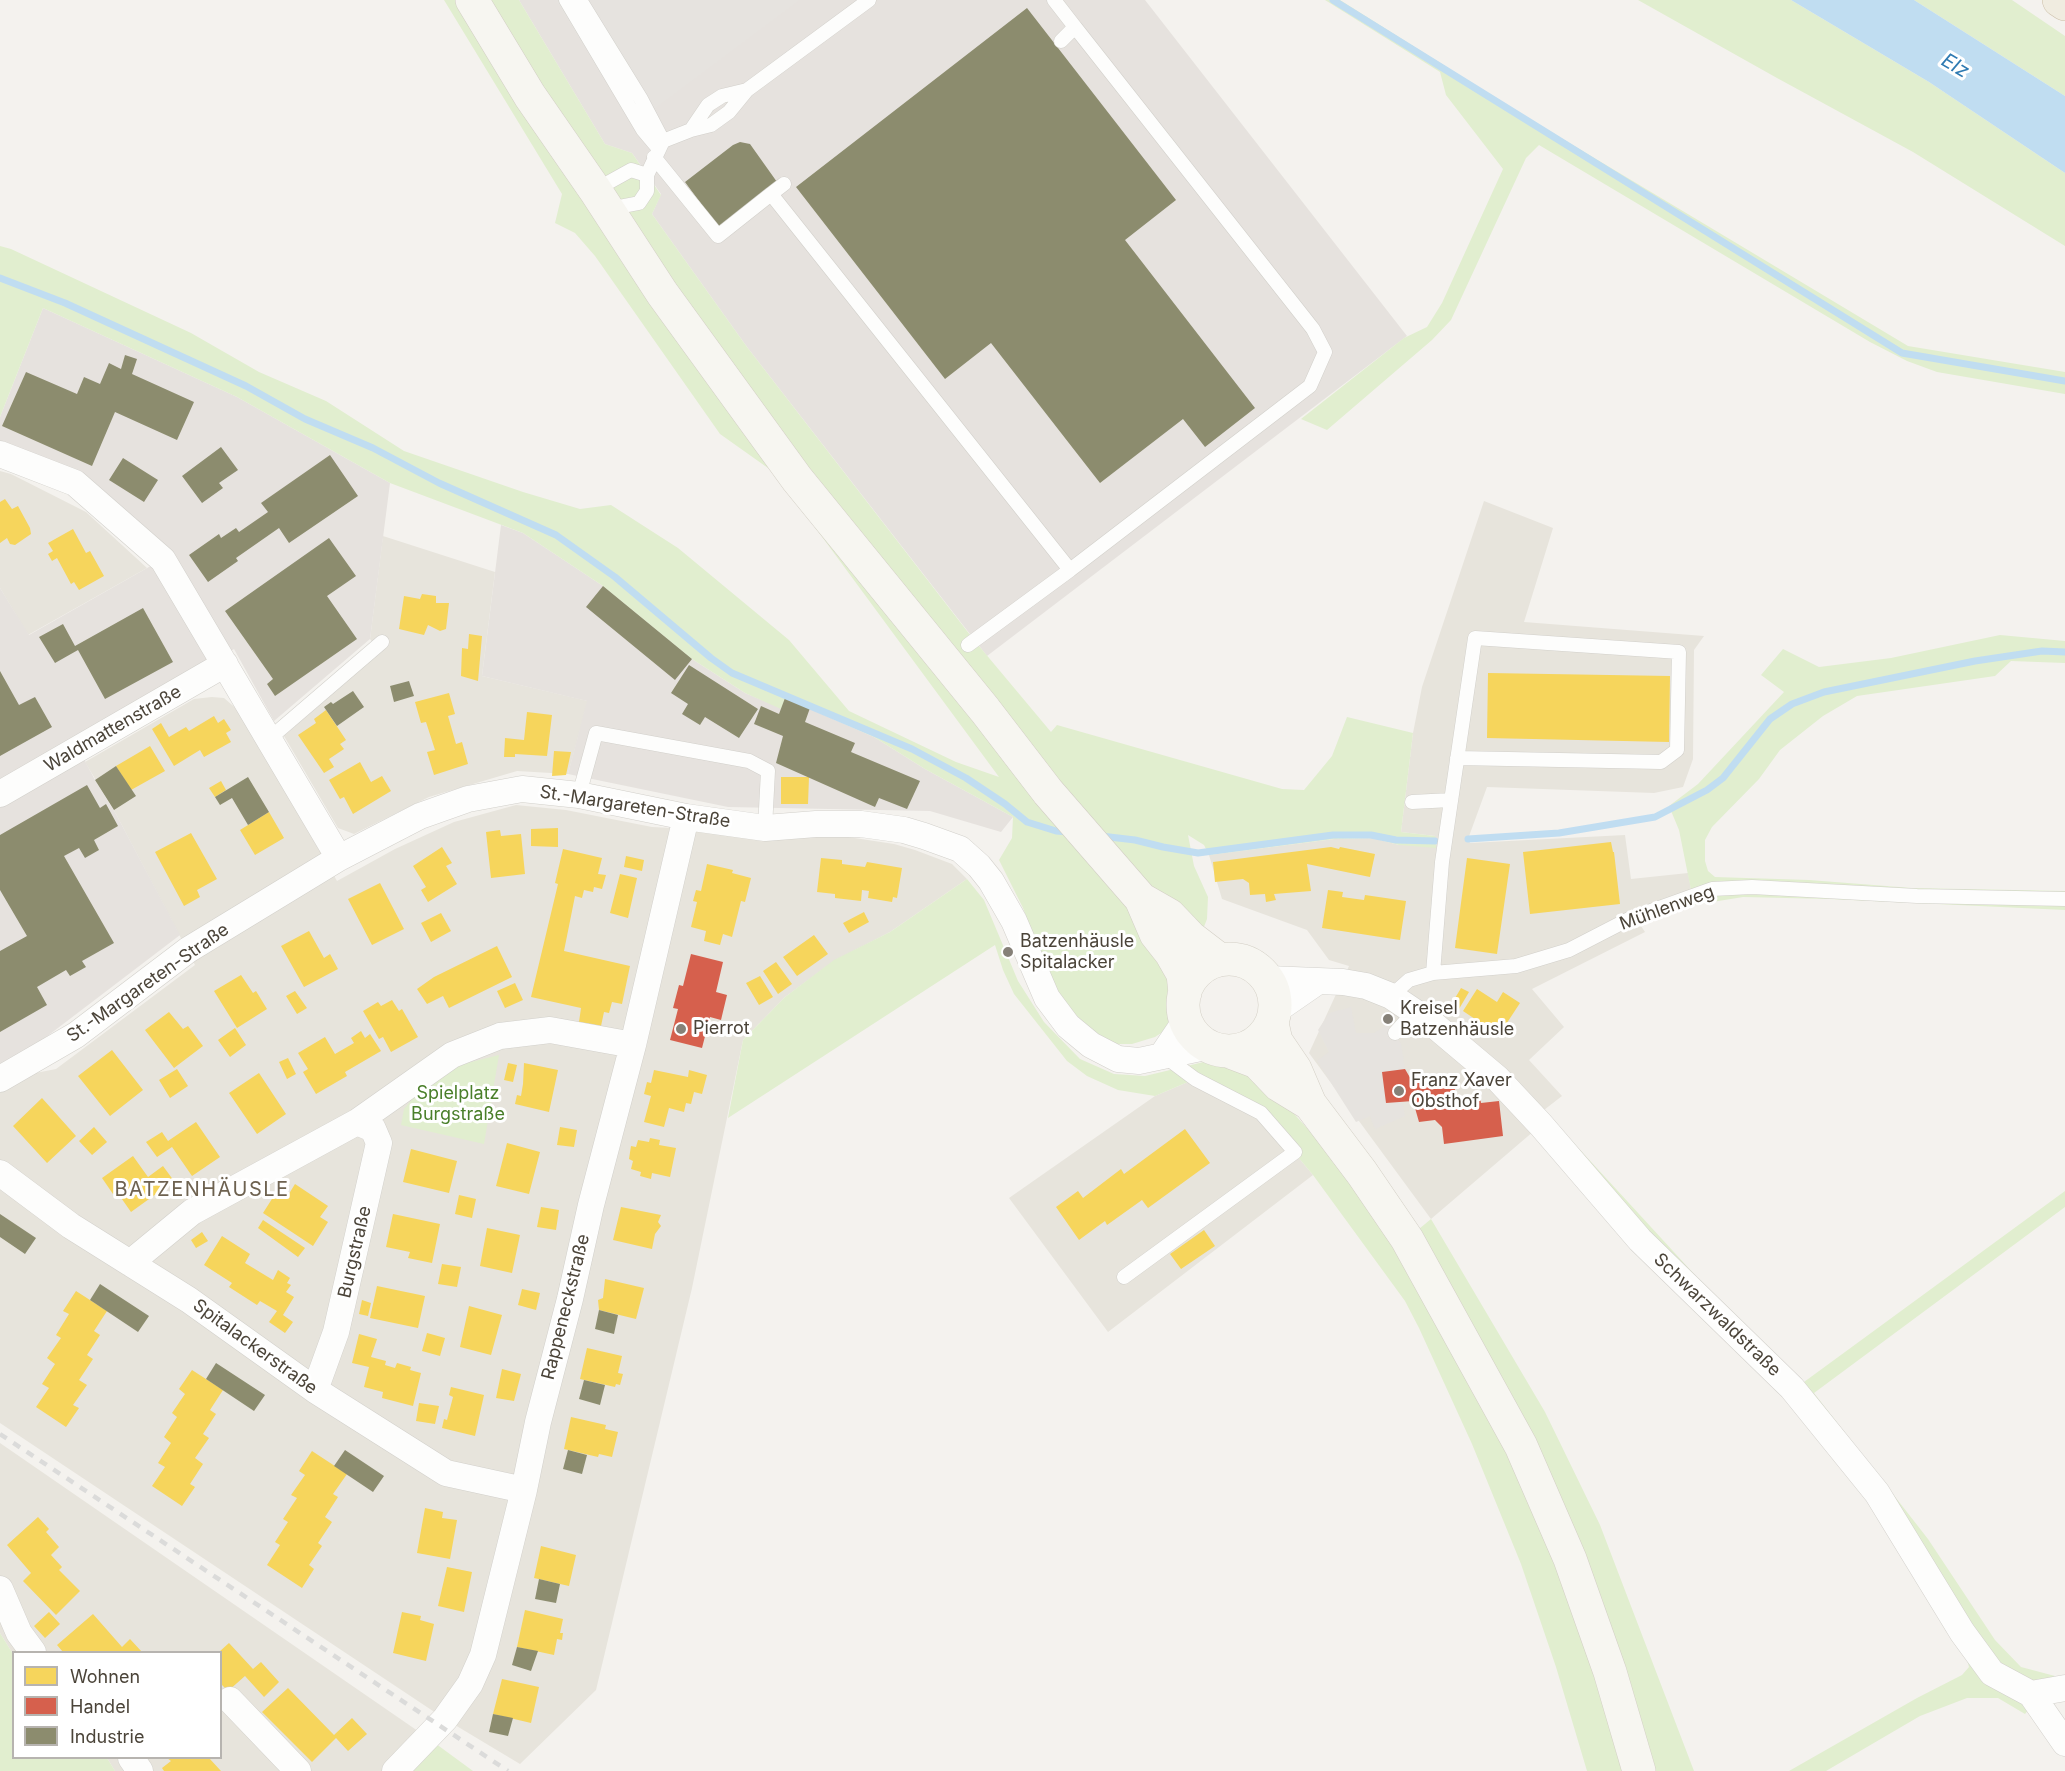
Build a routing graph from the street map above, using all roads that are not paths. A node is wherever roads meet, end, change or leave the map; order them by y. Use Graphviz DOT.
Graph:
graph roads {
  1 [pos="472,0"];
  2 [pos="566,0"];
  3 [pos="580,0"];
  4 [pos="868,0"];
  5 [pos="1054,0"];
  6 [pos="2059,0"];
  7 [pos="2065,4"];
  8 [pos="1075,27"];
  9 [pos="1061,41"];
  10 [pos="658,149"];
  11 [pos="647,175"];
  12 [pos="784,184"];
  13 [pos="771,194"];
  14 [pos="602,199"];
  15 [pos="0,454"];
  16 [pos="1070,570"];
  17 [pos="382,642"];
  18 [pos="968,645"];
  19 [pos="225,664"];
  20 [pos="269,739"];
  21 [pos="1457,758"];
  22 [pos="0,795"];
  23 [pos="579,795"];
  24 [pos="1451,800"];
  25 [pos="1412,802"];
  26 [pos="686,817"];
  27 [pos="765,828"];
  28 [pos="339,858"];
  29 [pos="1141,898"];
  30 [pos="2065,899"];
  31 [pos="1220,960"];
  32 [pos="1433,973"];
  33 [pos="1268,979"];
  34 [pos="1317,982"];
  35 [pos="1391,996"];
  36 [pos="1186,1006"];
  37 [pos="1414,1012"];
  38 [pos="1273,1017"];
  39 [pos="1395,1033"];
  40 [pos="633,1045"];
  41 [pos="1219,1048"];
  42 [pos="1163,1054"];
  43 [pos="0,1080"];
  44 [pos="1310,1104"];
  45 [pos="357,1122"];
  46 [pos="0,1173"];
  47 [pos="130,1263"];
  48 [pos="1124,1277"];
  49 [pos="315,1390"];
  50 [pos="524,1490"];
  51 [pos="0,1589"];
  52 [pos="32,1651"];
  53 [pos="2065,1688"];
  54 [pos="2031,1694"];
  55 [pos="230,1700"];
  56 [pos="2065,1743"];
  57 [pos="298,1771"];
  58 [pos="395,1771"];
  59 [pos="1639,1771"];
  1 -- 14 [label="main road"];
  2 -- 10 [label="lane"];
  3 -- 10 [label="lane"];
  4 -- 10 [label="lane"];
  5 -- 8 [label="lane"];
  6 -- 7 [label="highway"];
  8 -- 9 [label="lane"];
  8 -- 16 [label="lane"];
  10 -- 11 [label="lane"];
  10 -- 13 [label="lane"];
  11 -- 14 [label="lane"];
  11 -- 14 [label="lane"];
  12 -- 13 [label="lane"];
  13 -- 16 [label="lane"];
  14 -- 29 [label="main road"];
  15 -- 19 [label="street"];
  16 -- 18 [label="lane"];
  17 -- 20 [label="lane"];
  19 -- 20 [label="street"];
  19 -- 22 [label="street, Waldmattenstraße"];
  20 -- 28 [label="street"];
  21 -- 21 [label="lane"];
  21 -- 24 [label="lane"];
  23 -- 26 [label="street, St.-Margareten-Straße"];
  23 -- 27 [label="lane"];
  23 -- 28 [label="street, St.-Margareten-Straße"];
  24 -- 25 [label="lane"];
  24 -- 32 [label="lane"];
  26 -- 27 [label="street, St.-Margareten-Straße"];
  26 -- 40 [label="street, Rappeneckstraße"];
  27 -- 42 [label="street, St.-Margareten-Straße"];
  28 -- 43 [label="street, St.-Margareten-Straße"];
  29 -- 31 [label="main road"];
  29 -- 36 [label="main road"];
  30 -- 32 [label="lane, Mühlenweg"];
  31 -- 33 [label="main road"];
  31 -- 36 [label="main road"];
  32 -- 35 [label="lane, Mühlenweg"];
  33 -- 34 [label="street, Schwarzwaldstraße"];
  33 -- 38 [label="main road"];
  34 -- 35 [label="street, Schwarzwaldstraße"];
  34 -- 38 [label="street"];
  35 -- 37 [label="street, Schwarzwaldstraße"];
  36 -- 41 [label="main road"];
  36 -- 42 [label="street"];
  37 -- 39 [label="lane"];
  37 -- 54 [label="street, Schwarzwaldstraße"];
  38 -- 41 [label="main road"];
  38 -- 44 [label="main road"];
  40 -- 45 [label="street"];
  40 -- 50 [label="street, Rappeneckstraße"];
  41 -- 42 [label="street, St.-Margareten-Straße"];
  41 -- 44 [label="main road"];
  42 -- 48 [label="lane"];
  44 -- 59 [label="main road"];
  45 -- 47 [label="street"];
  45 -- 49 [label="street, Burgstraße"];
  46 -- 47 [label="street, Spitalackerstraße"];
  47 -- 49 [label="street, Spitalackerstraße"];
  49 -- 50 [label="street, Spitalackerstraße"];
  50 -- 58 [label="street, Rappeneckstraße"];
  51 -- 52 [label="street"];
  53 -- 54 [label="street"];
  54 -- 56 [label="street"];
  55 -- 57 [label="street"];
}
